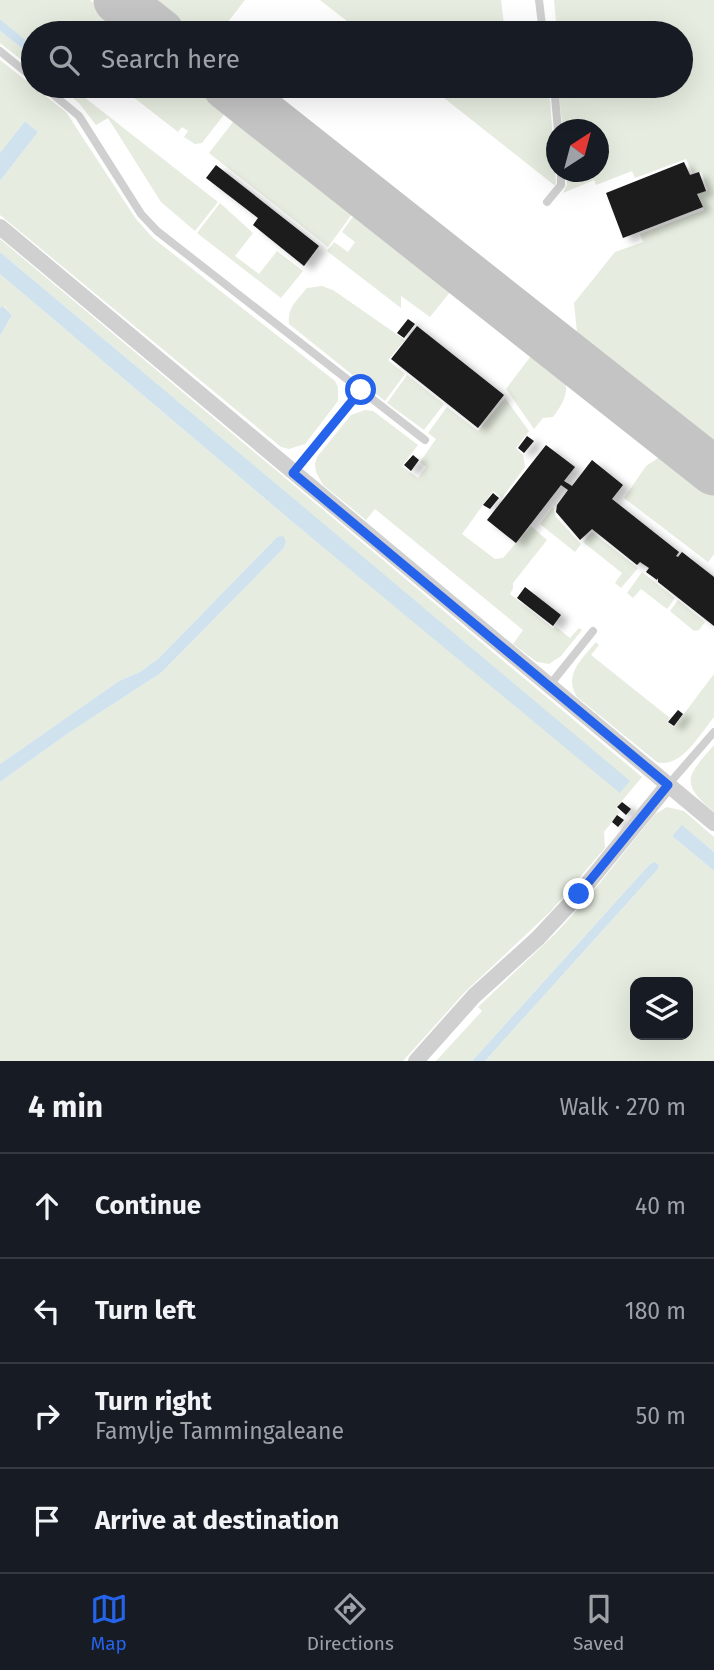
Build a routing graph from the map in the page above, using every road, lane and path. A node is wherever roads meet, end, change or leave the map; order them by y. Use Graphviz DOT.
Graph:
graph roads {
  1 [pos="539,0"];
  2 [pos="542,21"];
  3 [pos="0,51"];
  4 [pos="21,68"];
  5 [pos="57,98"];
  6 [pos="555,98"];
  7 [pos="557,119"];
  8 [pos="561,182"];
  9 [pos="547,202"];
  10 [pos="0,228"];
  11 [pos="361,390"];
  12 [pos="425,440"];
  13 [pos="293,473"];
  14 [pos="593,631"];
  15 [pos="549,686"];
  16 [pos="714,732"];
  17 [pos="668,785"];
  18 [pos="714,824"];
  19 [pos="416,1061"];
  1 -- 2 [label="lane"];
  3 -- 4 [label="lane"];
  5 -- 11 [label="lane"];
  6 -- 7 [label="lane"];
  8 -- 9 [label="lane"];
  10 -- 13 [label="street"];
  11 -- 12 [label="lane"];
  11 -- 13 [label="lane"];
  13 -- 15 [label="street"];
  14 -- 15 [label="lane"];
  15 -- 17 [label="street"];
  16 -- 17 [label="lane"];
  17 -- 18 [label="street"];
  17 -- 19 [label="street"];
}
